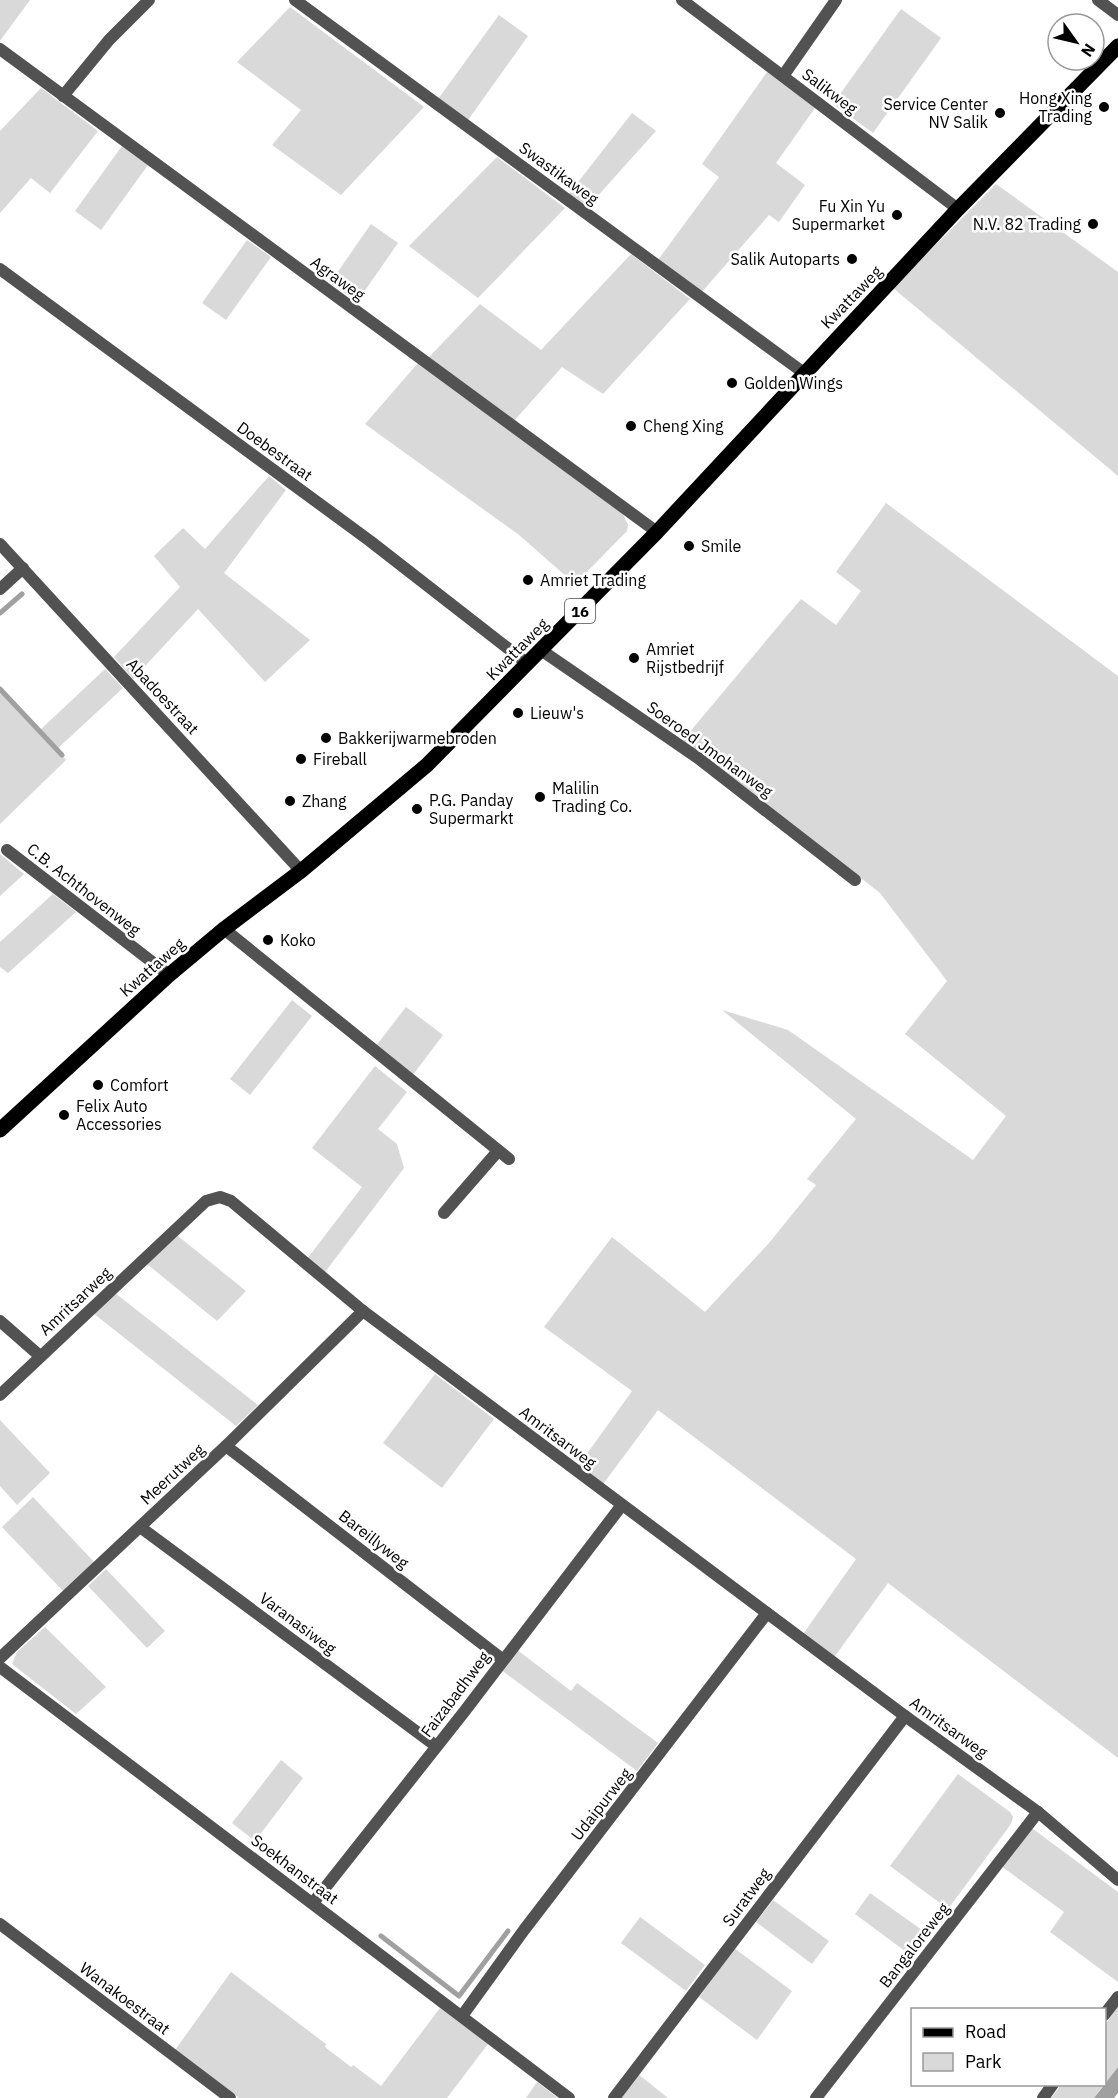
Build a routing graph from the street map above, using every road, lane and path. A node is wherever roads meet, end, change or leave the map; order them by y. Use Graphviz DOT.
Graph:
graph roads {
  1 [pos="149,0"];
  2 [pos="295,0"];
  3 [pos="682,0"];
  4 [pos="836,0"];
  5 [pos="1098,0"];
  6 [pos="1118,15"];
  7 [pos="1118,46"];
  8 [pos="0,49"];
  9 [pos="783,76"];
  10 [pos="63,96"];
  11 [pos="958,209"];
  12 [pos="0,268"];
  13 [pos="804,373"];
  14 [pos="657,532"];
  15 [pos="0,544"];
  16 [pos="23,568"];
  17 [pos="0,589"];
  18 [pos="541,650"];
  19 [pos="528,664"];
  20 [pos="7,850"];
  21 [pos="301,871"];
  22 [pos="855,880"];
  23 [pos="224,929"];
  24 [pos="169,975"];
  25 [pos="0,1130"];
  26 [pos="498,1150"];
  27 [pos="509,1159"];
  28 [pos="444,1213"];
  29 [pos="363,1311"];
  30 [pos="0,1321"];
  31 [pos="40,1356"];
  32 [pos="0,1395"];
  33 [pos="226,1446"];
  34 [pos="622,1505"];
  35 [pos="140,1527"];
  36 [pos="767,1613"];
  37 [pos="0,1658"];
  38 [pos="502,1659"];
  39 [pos="0,1667"];
  40 [pos="905,1716"];
  41 [pos="436,1746"];
  42 [pos="1038,1812"];
  43 [pos="1118,1880"];
  44 [pos="313,1903"];
  45 [pos="0,1924"];
  46 [pos="1118,1997"];
  47 [pos="1106,2012"];
  48 [pos="462,2016"];
  49 [pos="1052,2086"];
  50 [pos="230,2098"];
  51 [pos="569,2098"];
  52 [pos="614,2098"];
  53 [pos="816,2098"];
  54 [pos="1043,2098"];
  1 -- 10 [label="street"];
  2 -- 13 [label="street, Swastikaweg"];
  3 -- 9 [label="street, Salikweg"];
  4 -- 9 [label="street"];
  5 -- 6 [label="street"];
  7 -- 11 [label="main road, Kwattaweg / 16"];
  8 -- 10 [label="street, Agraweg"];
  9 -- 11 [label="street, Salikweg"];
  10 -- 14 [label="street, Agraweg"];
  11 -- 13 [label="main road, Kwattaweg / 16"];
  12 -- 19 [label="street, Doebestraat"];
  13 -- 14 [label="main road, Kwattaweg / 16"];
  14 -- 18 [label="main road, Kwattaweg / 16"];
  15 -- 16 [label="street, Abadoestraat"];
  16 -- 17 [label="street"];
  16 -- 21 [label="street, Abadoestraat"];
  18 -- 19 [label="main road, Kwattaweg / 16"];
  18 -- 22 [label="street, Soeroed Jmohanweg"];
  19 -- 21 [label="main road, Kwattaweg / 16"];
  20 -- 24 [label="street, C.B. Achthovenweg"];
  21 -- 23 [label="main road, Kwattaweg / 16"];
  23 -- 24 [label="main road, Kwattaweg / 16"];
  23 -- 26 [label="street"];
  24 -- 25 [label="main road, Kwattaweg / 16"];
  26 -- 27 [label="street"];
  26 -- 28 [label="street"];
  29 -- 31 [label="street, Amritsarweg"];
  29 -- 33 [label="street, Meerutweg"];
  29 -- 34 [label="street, Amritsarweg"];
  30 -- 31 [label="street"];
  31 -- 32 [label="street, Amritsarweg"];
  33 -- 35 [label="street, Meerutweg"];
  33 -- 38 [label="street, Bareillyweg"];
  34 -- 36 [label="street, Amritsarweg"];
  34 -- 38 [label="street, Faizabadhweg"];
  35 -- 37 [label="street, Meerutweg"];
  35 -- 41 [label="street, Varanasiweg"];
  36 -- 40 [label="street, Amritsarweg"];
  36 -- 48 [label="street, Udaipurweg"];
  38 -- 41 [label="street, Faizabadhweg"];
  39 -- 44 [label="street, Soekhanstraat"];
  40 -- 42 [label="street, Amritsarweg"];
  40 -- 52 [label="street, Suratweg"];
  41 -- 44 [label="street, Faizabadhweg"];
  42 -- 43 [label="street, Amritsarweg"];
  42 -- 53 [label="street, Bangaloreweg"];
  44 -- 48 [label="street, Soekhanstraat"];
  45 -- 50 [label="street, Wanakoestraat"];
  46 -- 47 [label="street"];
  48 -- 51 [label="street, Soekhanstraat"];
  49 -- 54 [label="street"];
}
